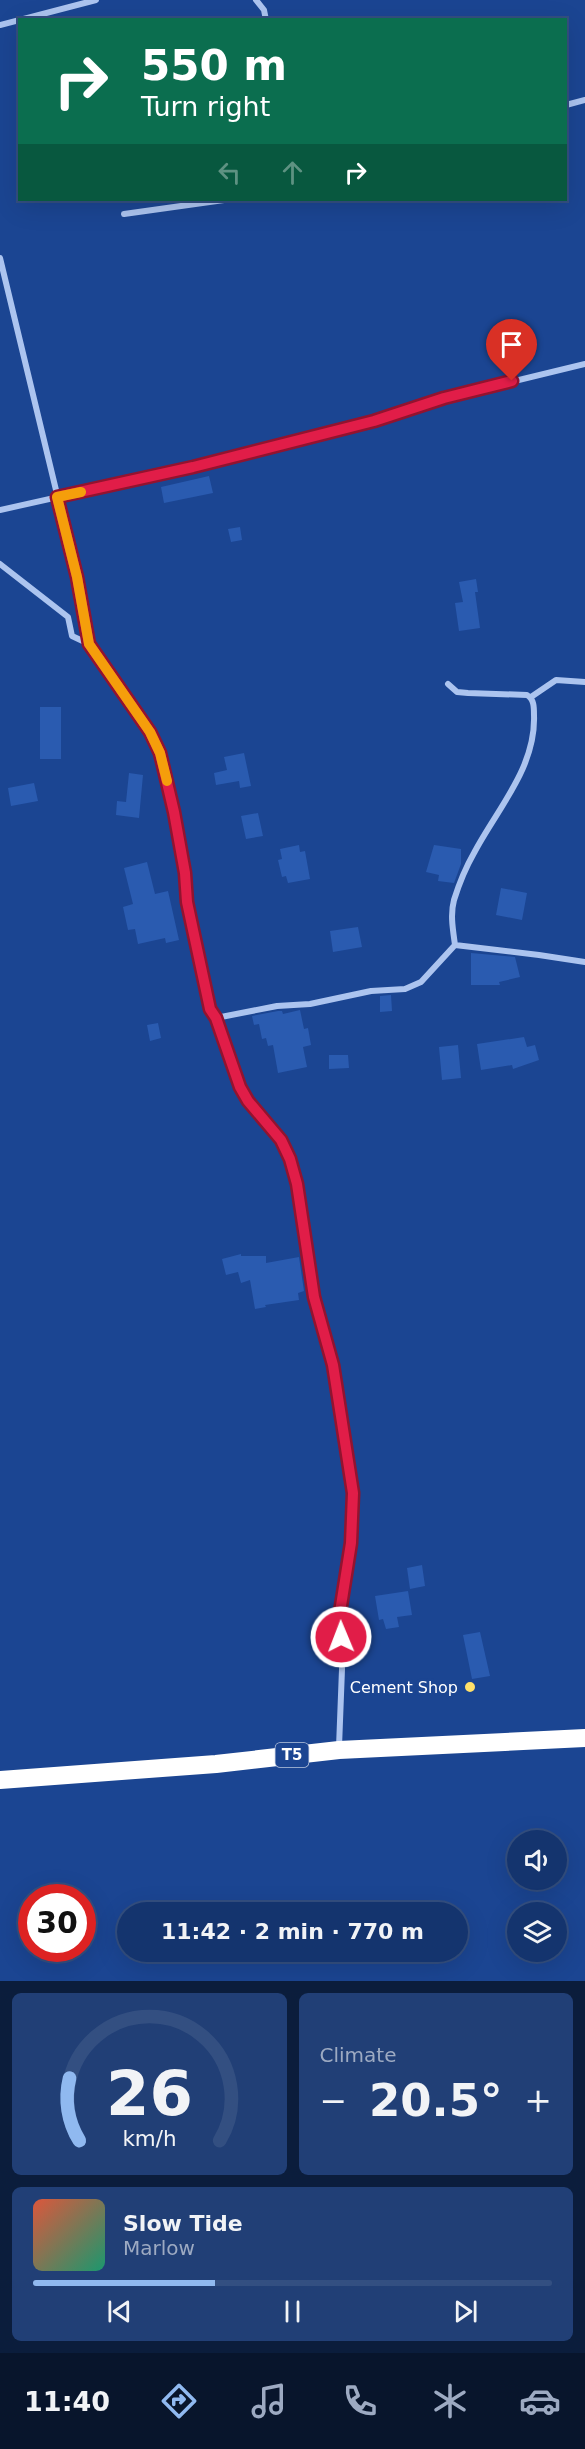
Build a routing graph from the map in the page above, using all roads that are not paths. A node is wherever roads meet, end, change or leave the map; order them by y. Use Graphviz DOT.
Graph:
graph roads {
  1 [pos="96,0"];
  2 [pos="256,0"];
  3 [pos="27,18"];
  4 [pos="266,18"];
  5 [pos="18,20"];
  6 [pos="0,25"];
  7 [pos="585,100"];
  8 [pos="567,105"];
  9 [pos="217,201"];
  10 [pos="124,214"];
  11 [pos="0,258"];
  12 [pos="585,364"];
  13 [pos="57,497"];
  14 [pos="0,510"];
  15 [pos="0,564"];
  16 [pos="89,644"];
  17 [pos="585,682"];
  18 [pos="448,684"];
  19 [pos="531,697"];
  20 [pos="455,945"];
  21 [pos="585,962"];
  22 [pos="216,1018"];
  23 [pos="585,1738"];
  24 [pos="339,1750"];
  25 [pos="0,1780"];
  1 -- 3 [label="street"];
  2 -- 4 [label="street"];
  5 -- 6 [label="street"];
  7 -- 8 [label="street"];
  9 -- 10 [label="street"];
  11 -- 13 [label="street"];
  12 -- 13 [label="street"];
  13 -- 14 [label="street"];
  13 -- 16 [label="street"];
  15 -- 16 [label="street"];
  16 -- 22 [label="street"];
  17 -- 19 [label="street"];
  18 -- 19 [label="street"];
  19 -- 20 [label="street"];
  20 -- 21 [label="street"];
  20 -- 22 [label="street"];
  22 -- 24 [label="street"];
  23 -- 24 [label="highway, T5"];
  24 -- 25 [label="highway, T5"];
}
